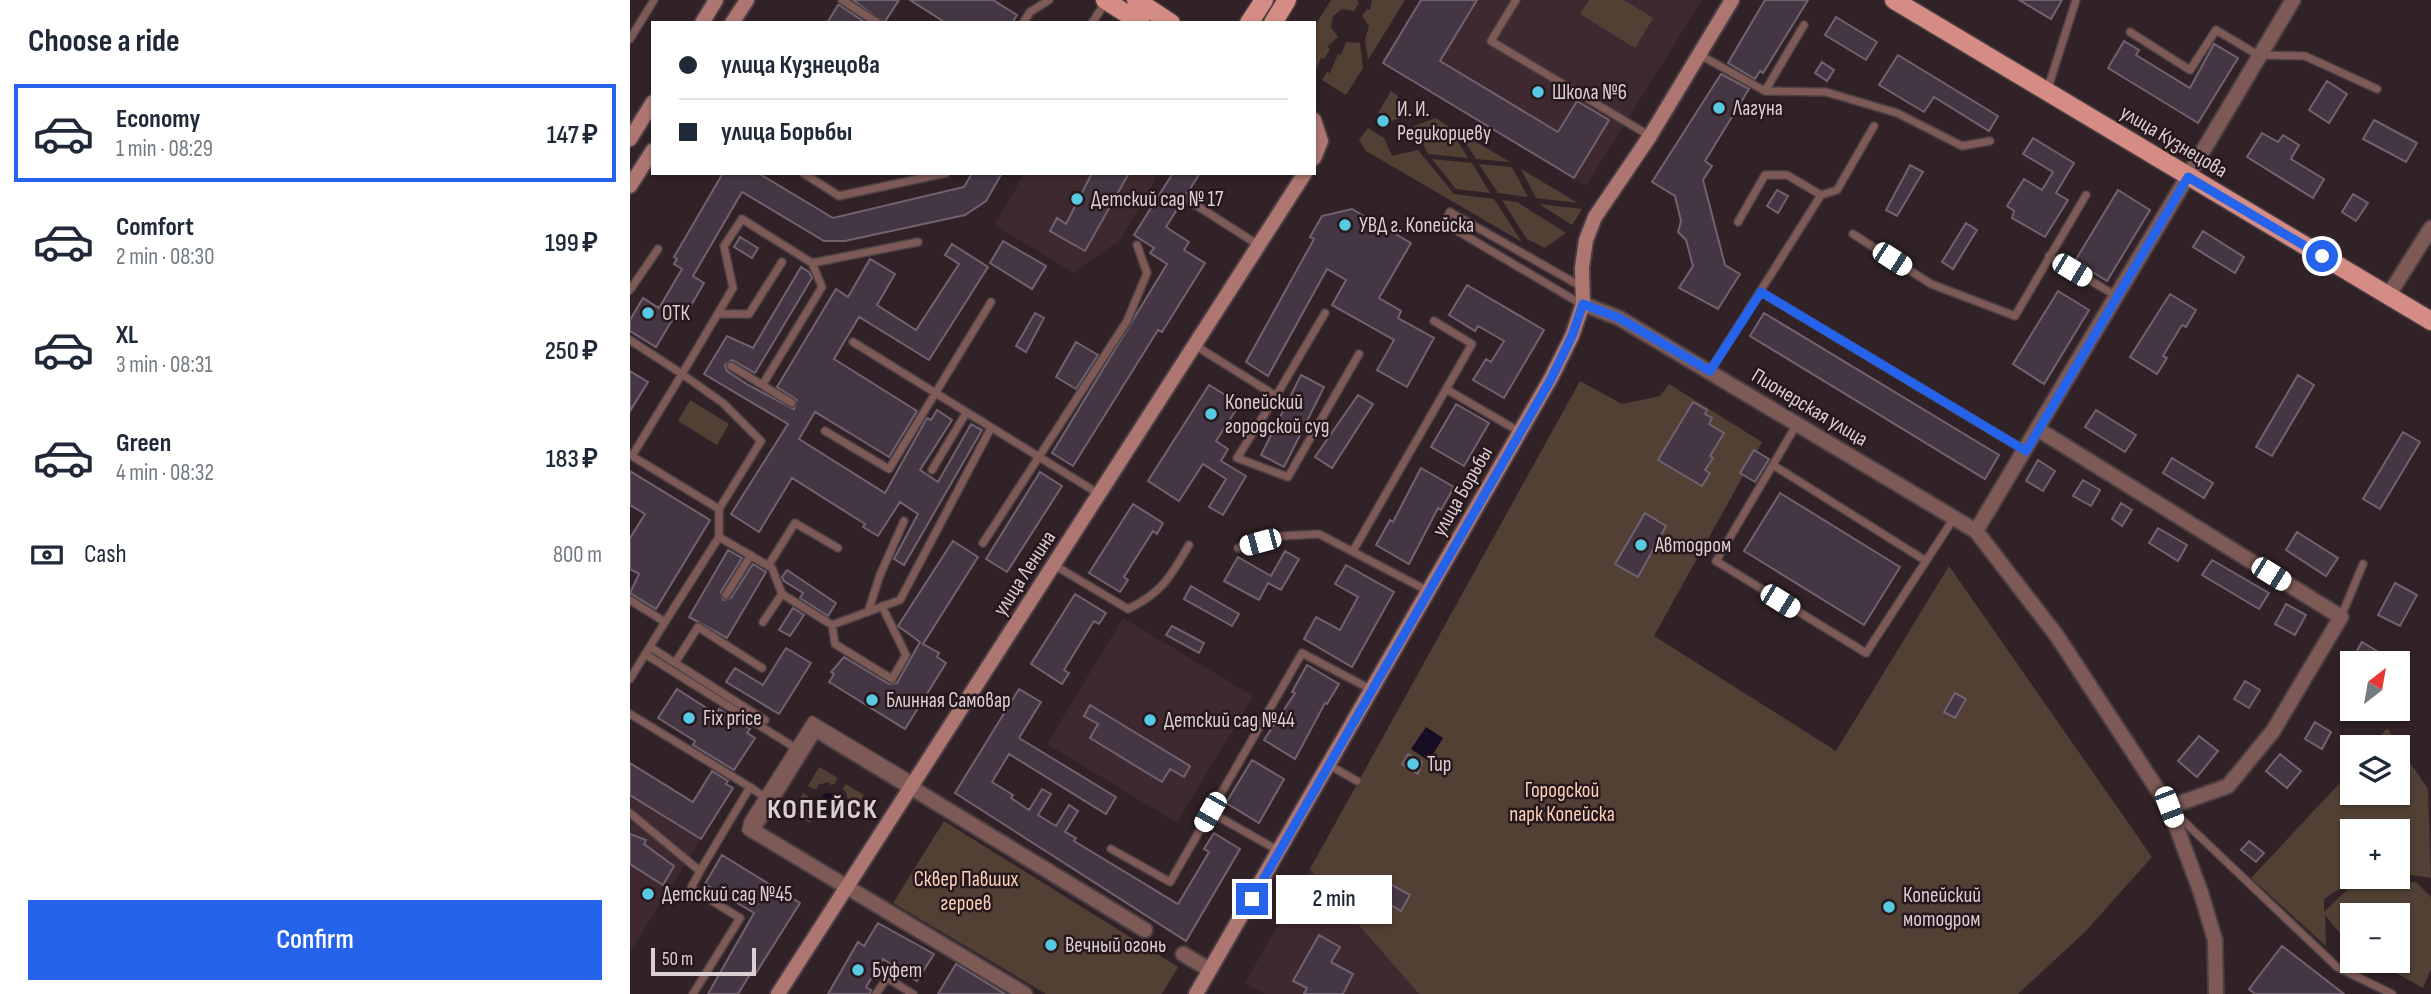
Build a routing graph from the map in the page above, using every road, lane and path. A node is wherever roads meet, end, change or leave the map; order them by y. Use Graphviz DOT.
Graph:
graph roads {
  1 [pos="654,0"];
  2 [pos="716,0"];
  3 [pos="747,0"];
  4 [pos="842,0"];
  5 [pos="1049,0"];
  6 [pos="1106,0"];
  7 [pos="1136,0"];
  8 [pos="1264,0"];
  9 [pos="1287,0"];
  10 [pos="1516,0"];
  11 [pos="1732,0"];
  12 [pos="1894,0"];
  13 [pos="2076,0"];
  14 [pos="2293,0"];
  15 [pos="703,21"];
  16 [pos="733,21"];
  17 [pos="875,21"];
  18 [pos="1024,21"];
  19 [pos="1093,21"];
  20 [pos="1138,21"];
  21 [pos="1168,21"];
  22 [pos="1251,21"];
  23 [pos="1274,21"];
  24 [pos="1804,26"];
  25 [pos="2130,32"];
  26 [pos="630,39"];
  27 [pos="1699,54"];
  28 [pos="2258,55"];
  29 [pos="2377,89"];
  30 [pos="1765,92"];
  31 [pos="2047,92"];
  32 [pos="651,104"];
  33 [pos="635,119"];
  34 [pos="1316,126"];
  35 [pos="1874,126"];
  36 [pos="1650,136"];
  37 [pos="630,139"];
  38 [pos="1990,141"];
  39 [pos="651,153"];
  40 [pos="1316,153"];
  41 [pos="806,175"];
  42 [pos="937,175"];
  43 [pos="1304,175"];
  44 [pos="2188,177"];
  45 [pos="630,186"];
  46 [pos="1821,195"];
  47 [pos="2086,195"];
  48 [pos="1188,200"];
  49 [pos="1738,222"];
  50 [pos="2431,228"];
  51 [pos="1853,234"];
  52 [pos="918,242"];
  53 [pos="1137,245"];
  54 [pos="1260,246"];
  55 [pos="658,249"];
  56 [pos="2049,256"];
  57 [pos="782,262"];
  58 [pos="812,263"];
  59 [pos="1582,288"];
  60 [pos="630,290"];
  61 [pos="1761,292"];
  62 [pos="2389,296"];
  63 [pos="2118,298"];
  64 [pos="991,302"];
  65 [pos="1583,304"];
  66 [pos="1325,313"];
  67 [pos="718,314"];
  68 [pos="1434,321"];
  69 [pos="2431,321"];
  70 [pos="630,340"];
  71 [pos="853,342"];
  72 [pos="1196,346"];
  73 [pos="1359,354"];
  74 [pos="731,366"];
  75 [pos="1710,371"];
  76 [pos="682,374"];
  77 [pos="763,384"];
  78 [pos="1446,389"];
  79 [pos="934,393"];
  80 [pos="1276,396"];
  81 [pos="792,403"];
  82 [pos="967,413"];
  83 [pos="1797,423"];
  84 [pos="991,428"];
  85 [pos="825,430"];
  86 [pos="2039,430"];
  87 [pos="1520,432"];
  88 [pos="2026,451"];
  89 [pos="1041,458"];
  90 [pos="1773,465"];
  91 [pos="932,470"];
  92 [pos="1100,495"];
  93 [pos="719,509"];
  94 [pos="1954,518"];
  95 [pos="904,521"];
  96 [pos="1976,531"];
  97 [pos="719,537"];
  98 [pos="984,543"];
  99 [pos="1189,545"];
  100 [pos="838,548"];
  101 [pos="1238,548"];
  102 [pos="1353,551"];
  103 [pos="751,555"];
  104 [pos="1926,561"];
  105 [pos="2363,564"];
  106 [pos="1054,565"];
  107 [pos="768,566"];
  108 [pos="1428,592"];
  109 [pos="782,594"];
  110 [pos="726,595"];
  111 [pos="630,600"];
  112 [pos="882,606"];
  113 [pos="868,612"];
  114 [pos="2341,617"];
  115 [pos="665,622"];
  116 [pos="763,622"];
  117 [pos="832,625"];
  118 [pos="648,651"];
  119 [pos="675,663"];
  120 [pos="762,668"];
  121 [pos="630,679"];
  122 [pos="1373,690"];
  123 [pos="630,714"];
  124 [pos="765,720"];
  125 [pos="794,747"];
  126 [pos="1329,765"];
  127 [pos="1357,781"];
  128 [pos="912,785"];
  129 [pos="750,787"];
  130 [pos="763,796"];
  131 [pos="2169,807"];
  132 [pos="1210,812"];
  133 [pos="630,813"];
  134 [pos="1111,849"];
  135 [pos="1279,851"];
  136 [pos="700,871"];
  137 [pos="845,890"];
  138 [pos="1145,930"];
  139 [pos="1183,954"];
  140 [pos="1210,970"];
  141 [pos="693,994"];
  142 [pos="778,994"];
  143 [pos="876,994"];
  144 [pos="913,994"];
  145 [pos="1025,994"];
  146 [pos="1196,994"];
  147 [pos="2216,994"];
  148 [pos="2392,994"];
  1 -- 26 [label="lane"];
  2 -- 15 [label="street"];
  3 -- 16 [label="street"];
  4 -- 17 [label="lane"];
  5 -- 18 [label="lane"];
  6 -- 19 [label="lane"];
  6 -- 20 [label="main road"];
  7 -- 21 [label="main road"];
  8 -- 22 [label="main road"];
  9 -- 23 [label="main road"];
  10 -- 36 [label="lane"];
  11 -- 27 [label="street, улица Борьбы"];
  12 -- 31 [label="main road, улица Кузнецова"];
  13 -- 31 [label="lane"];
  14 -- 28 [label="street"];
  24 -- 30 [label="lane"];
  25 -- 28 [label="lane"];
  27 -- 30 [label="lane"];
  27 -- 36 [label="street, улица Борьбы"];
  28 -- 29 [label="lane"];
  28 -- 44 [label="street"];
  30 -- 38 [label="lane"];
  31 -- 44 [label="main road, улица Кузнецова"];
  32 -- 33 [label="street"];
  33 -- 37 [label="street"];
  34 -- 40 [label="street"];
  35 -- 46 [label="lane"];
  36 -- 59 [label="street, улица Борьбы"];
  39 -- 45 [label="street"];
  41 -- 42 [label="lane"];
  43 -- 54 [label="street, улица Ленина"];
  44 -- 62 [label="main road, улица Кузнецова"];
  44 -- 63 [label="street"];
  46 -- 49 [label="lane"];
  46 -- 61 [label="lane"];
  47 -- 56 [label="lane"];
  48 -- 54 [label="lane"];
  50 -- 62 [label="street"];
  51 -- 56 [label="lane"];
  52 -- 58 [label="lane"];
  53 -- 89 [label="lane"];
  54 -- 72 [label="street, улица Ленина"];
  55 -- 60 [label="lane"];
  56 -- 63 [label="lane"];
  57 -- 67 [label="lane"];
  58 -- 67 [label="lane"];
  58 -- 77 [label="lane"];
  59 -- 65 [label="street, улица Борьбы"];
  59 -- 65 [label="lane"];
  61 -- 75 [label="lane"];
  61 -- 88 [label="lane"];
  62 -- 69 [label="main road, улица Кузнецова"];
  63 -- 86 [label="street"];
  64 -- 79 [label="lane"];
  65 -- 75 [label="street, Пионерская улица"];
  65 -- 87 [label="street, улица Борьбы"];
  66 -- 80 [label="lane"];
  67 -- 76 [label="lane"];
  68 -- 78 [label="lane"];
  70 -- 76 [label="lane"];
  71 -- 79 [label="lane"];
  72 -- 80 [label="lane"];
  72 -- 92 [label="street, улица Ленина"];
  73 -- 80 [label="lane"];
  74 -- 77 [label="lane"];
  75 -- 83 [label="street, Пионерская улица"];
  76 -- 93 [label="lane"];
  76 -- 93 [label="lane"];
  77 -- 81 [label="lane"];
  78 -- 87 [label="lane"];
  78 -- 102 [label="lane"];
  79 -- 82 [label="lane"];
  79 -- 85 [label="lane"];
  82 -- 84 [label="lane"];
  82 -- 91 [label="lane"];
  83 -- 90 [label="lane"];
  83 -- 94 [label="street, Пионерская улица"];
  84 -- 89 [label="lane"];
  84 -- 112 [label="lane"];
  86 -- 88 [label="street"];
  86 -- 114 [label="street"];
  87 -- 108 [label="street, улица Борьбы"];
  88 -- 96 [label="street"];
  89 -- 92 [label="lane"];
  89 -- 98 [label="lane"];
  90 -- 104 [label="lane"];
  90 -- 104 [label="lane"];
  92 -- 106 [label="street, улица Ленина"];
  93 -- 97 [label="lane"];
  94 -- 96 [label="street, Пионерская улица"];
  94 -- 104 [label="lane"];
  95 -- 113 [label="lane"];
  96 -- 131 [label="street"];
  97 -- 103 [label="lane"];
  97 -- 115 [label="lane"];
  99 -- 106 [label="lane"];
  100 -- 107 [label="lane"];
  101 -- 102 [label="lane"];
  102 -- 108 [label="lane"];
  103 -- 107 [label="lane"];
  103 -- 110 [label="lane"];
  105 -- 114 [label="lane"];
  106 -- 128 [label="street, улица Ленина"];
  107 -- 109 [label="lane"];
  108 -- 122 [label="street, улица Борьбы"];
  109 -- 116 [label="lane"];
  109 -- 117 [label="lane"];
  111 -- 115 [label="lane"];
  112 -- 113 [label="lane"];
  112 -- 117 [label="lane"];
  113 -- 117 [label="lane"];
  114 -- 131 [label="street"];
  115 -- 118 [label="lane"];
  118 -- 119 [label="lane"];
  118 -- 121 [label="lane"];
  118 -- 125 [label="lane"];
  119 -- 120 [label="lane"];
  119 -- 124 [label="lane"];
  122 -- 126 [label="street, улица Борьбы"];
  122 -- 132 [label="lane"];
  123 -- 129 [label="lane"];
  125 -- 128 [label="lane"];
  125 -- 130 [label="lane"];
  126 -- 127 [label="lane"];
  126 -- 135 [label="street, улица Борьбы"];
  128 -- 137 [label="street, улица Ленина"];
  128 -- 137 [label="street"];
  128 -- 138 [label="street"];
  129 -- 130 [label="lane"];
  129 -- 136 [label="lane"];
  130 -- 137 [label="lane"];
  131 -- 147 [label="street"];
  131 -- 148 [label="lane"];
  132 -- 134 [label="lane"];
  132 -- 135 [label="lane"];
  133 -- 136 [label="lane"];
  135 -- 140 [label="street, улица Борьбы"];
  136 -- 141 [label="lane"];
  137 -- 142 [label="street, улица Ленина"];
  137 -- 145 [label="street"];
  139 -- 140 [label="street"];
  140 -- 146 [label="street, улица Борьбы"];
  143 -- 144 [label="lane"];
}
